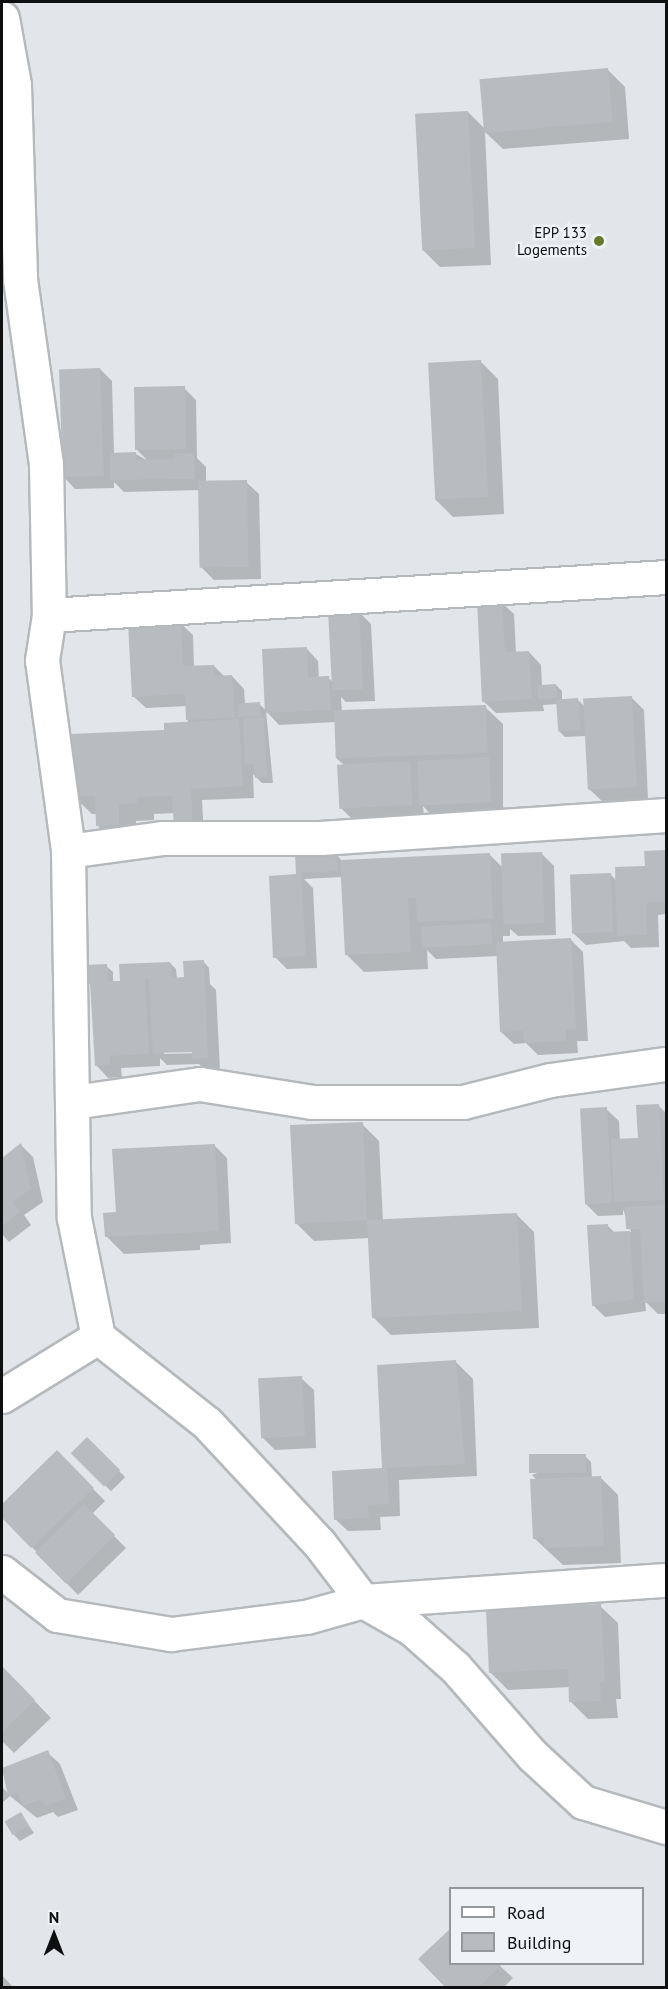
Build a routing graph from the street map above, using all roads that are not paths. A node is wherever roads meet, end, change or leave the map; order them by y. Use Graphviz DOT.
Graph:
graph roads {
  1 [pos="2,18"];
  2 [pos="666,577"];
  3 [pos="50,615"];
  4 [pos="666,815"];
  5 [pos="68,851"];
  6 [pos="666,1064"];
  7 [pos="73,1102"];
  8 [pos="98,1337"];
  9 [pos="2,1396"];
  10 [pos="2,1572"];
  11 [pos="666,1580"];
  12 [pos="363,1601"];
  13 [pos="666,1827"];
  1 -- 3 [label="street"];
  2 -- 3 [label="street"];
  3 -- 5 [label="street"];
  4 -- 5 [label="street"];
  5 -- 7 [label="street"];
  6 -- 7 [label="street"];
  7 -- 8 [label="street"];
  8 -- 9 [label="street"];
  8 -- 12 [label="street"];
  10 -- 12 [label="street"];
  11 -- 12 [label="street"];
  12 -- 13 [label="street"];
}
